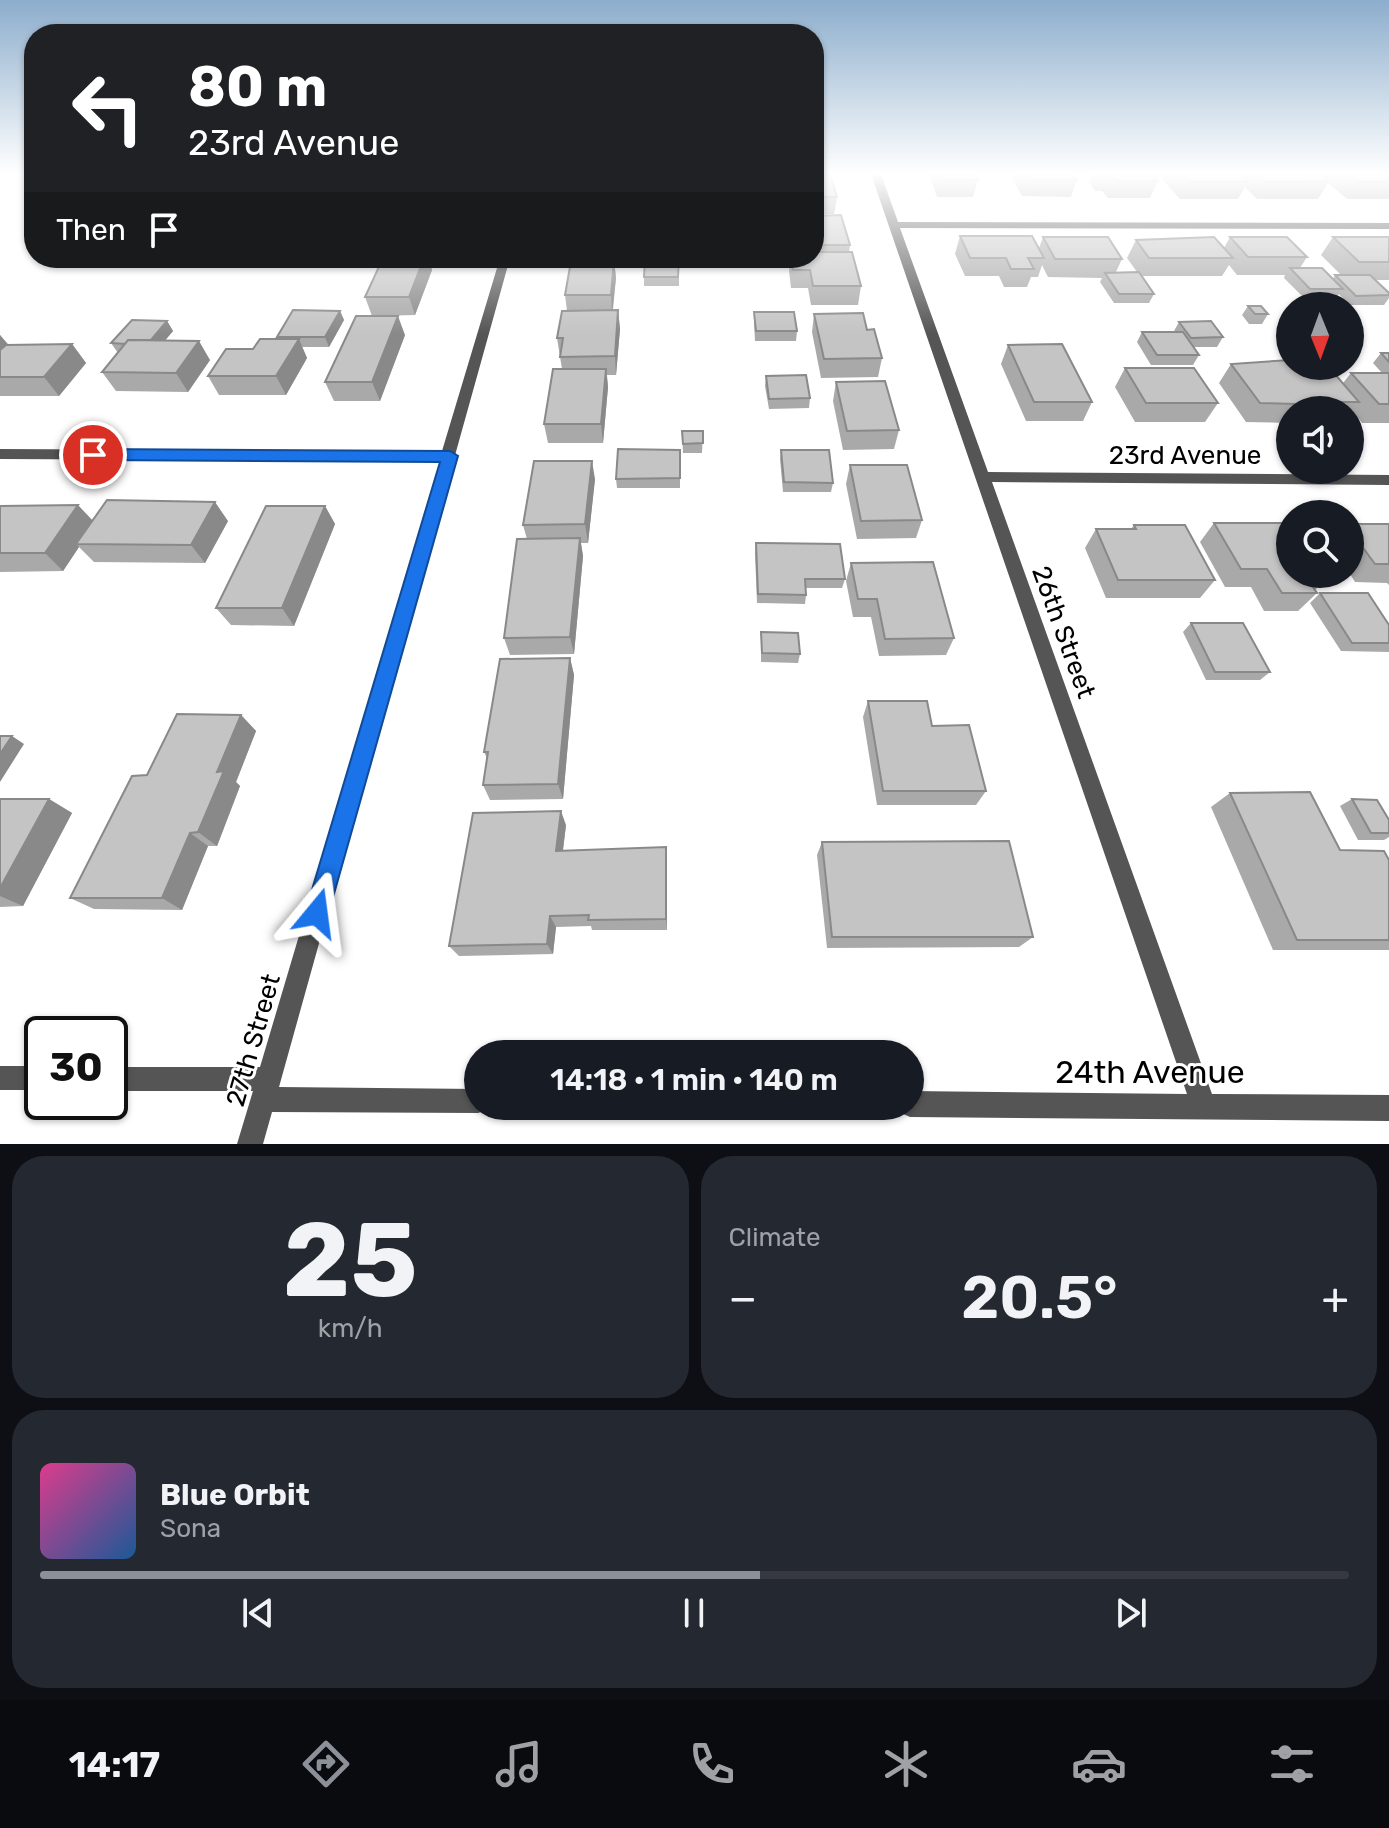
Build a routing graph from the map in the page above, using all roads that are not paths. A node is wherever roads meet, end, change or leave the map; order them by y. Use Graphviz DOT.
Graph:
graph roads {
  1 [pos="895,227"];
  2 [pos="502,268"];
  3 [pos="0,454"];
  4 [pos="450,456"];
  5 [pos="982,477"];
  6 [pos="1389,480"];
  7 [pos="0,1078"];
  8 [pos="24,1078"];
  9 [pos="128,1080"];
  10 [pos="266,1089"];
  11 [pos="464,1100"];
  12 [pos="924,1104"];
  13 [pos="1204,1107"];
  14 [pos="1389,1108"];
  15 [pos="250,1144"];
  1 -- 5 [label="street, 26th Street"];
  2 -- 4 [label="street, 27th Street"];
  3 -- 4 [label="street"];
  4 -- 10 [label="street, 27th Street"];
  5 -- 6 [label="street, 23rd Avenue"];
  5 -- 13 [label="street, 26th Street"];
  7 -- 8 [label="street"];
  9 -- 10 [label="street"];
  10 -- 11 [label="street"];
  10 -- 15 [label="street, 27th Street"];
  12 -- 13 [label="street, 24th Avenue"];
  13 -- 14 [label="street, 24th Avenue"];
}
